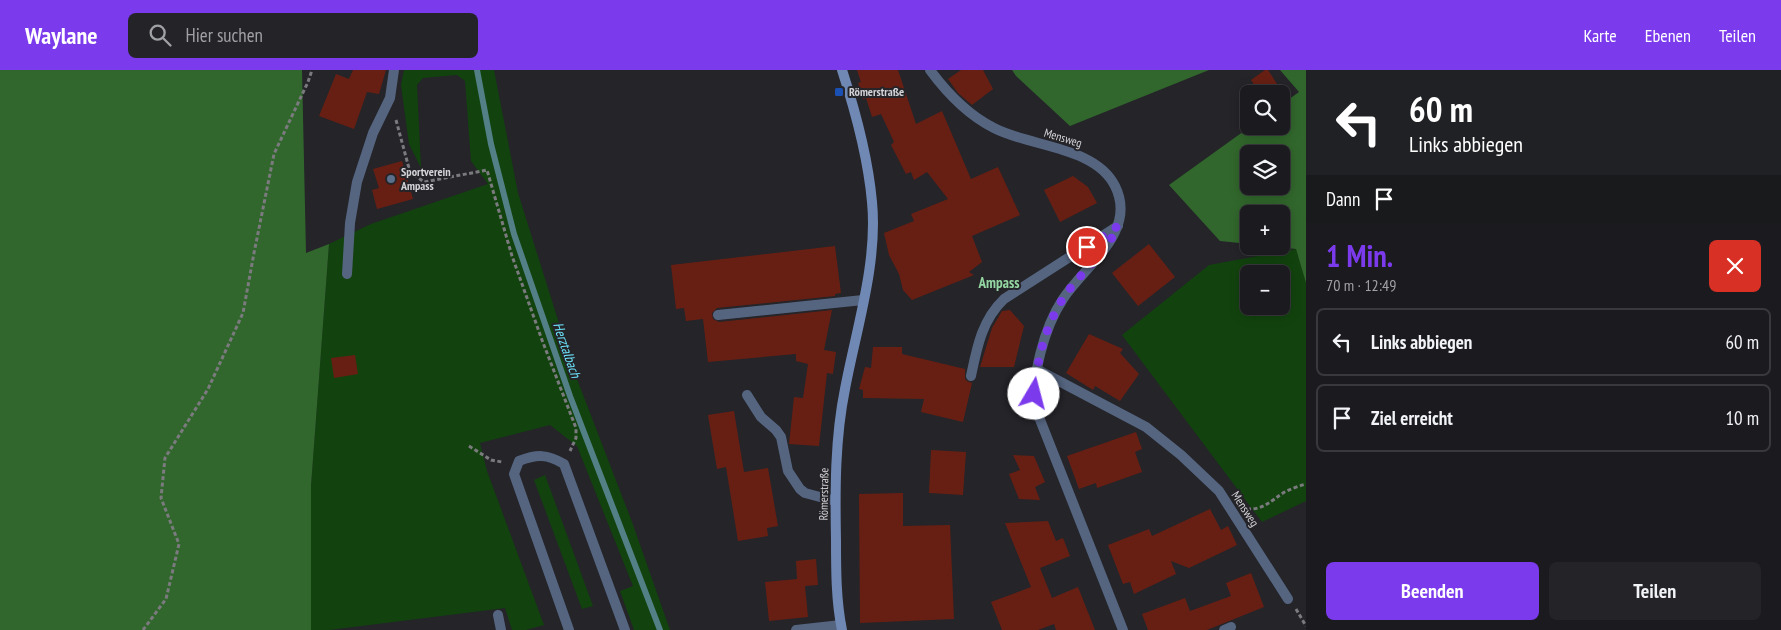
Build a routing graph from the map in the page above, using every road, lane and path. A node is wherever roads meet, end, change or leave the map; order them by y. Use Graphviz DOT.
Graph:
graph roads {
  1 [pos="312,70"];
  2 [pos="394,70"];
  3 [pos="842,70"];
  4 [pos="930,70"];
  5 [pos="390,98"];
  6 [pos="1118,226"];
  7 [pos="347,274"];
  8 [pos="863,300"];
  9 [pos="718,315"];
  10 [pos="1038,370"];
  11 [pos="971,376"];
  12 [pos="747,395"];
  13 [pos="469,446"];
  14 [pos="564,464"];
  15 [pos="518,465"];
  16 [pos="1306,484"];
  17 [pos="835,501"];
  18 [pos="1270,504"];
  19 [pos="1288,599"];
  20 [pos="498,614"];
  21 [pos="841,627"];
  22 [pos="143,630"];
  23 [pos="501,630"];
  24 [pos="569,630"];
  25 [pos="625,630"];
  26 [pos="796,630"];
  27 [pos="1123,630"];
  1 -- 22 [label="path"];
  2 -- 5 [label="street"];
  3 -- 8 [label="street, Römerstraße"];
  4 -- 6 [label="street, Mensweg"];
  5 -- 7 [label="street"];
  5 -- 14 [label="path"];
  6 -- 10 [label="street"];
  6 -- 11 [label="street"];
  8 -- 9 [label="street"];
  8 -- 17 [label="street, Römerstraße"];
  10 -- 19 [label="street, Mensweg"];
  10 -- 27 [label="street"];
  12 -- 17 [label="street"];
  13 -- 15 [label="path"];
  14 -- 15 [label="street"];
  14 -- 25 [label="street"];
  15 -- 24 [label="street"];
  16 -- 18 [label="path"];
  17 -- 21 [label="street, Römerstraße"];
  20 -- 23 [label="street"];
  21 -- 26 [label="street, Römerstraße"];
}
